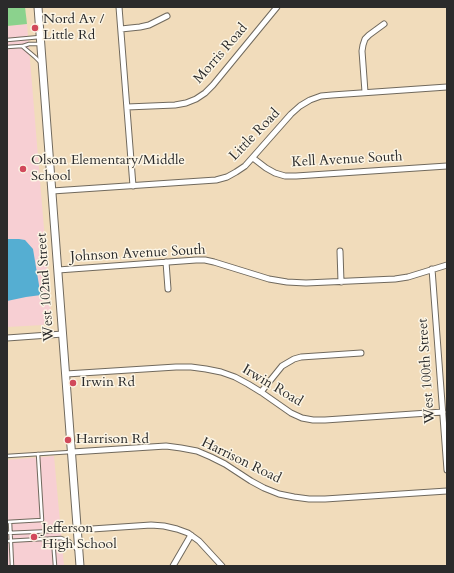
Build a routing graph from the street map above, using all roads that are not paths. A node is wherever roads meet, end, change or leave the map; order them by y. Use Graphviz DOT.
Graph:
graph roads {
  1 [pos="38,7"];
  2 [pos="119,7"];
  3 [pos="277,7"];
  4 [pos="168,16"];
  5 [pos="384,24"];
  6 [pos="121,29"];
  7 [pos="7,40"];
  8 [pos="40,40"];
  9 [pos="22,46"];
  10 [pos="7,47"];
  11 [pos="42,66"];
  12 [pos="447,87"];
  13 [pos="365,92"];
  14 [pos="127,107"];
  15 [pos="253,158"];
  16 [pos="447,166"];
  17 [pos="133,186"];
  18 [pos="52,192"];
  19 [pos="340,251"];
  20 [pos="166,262"];
  21 [pos="447,264"];
  22 [pos="58,270"];
  23 [pos="432,270"];
  24 [pos="341,282"];
  25 [pos="168,289"];
  26 [pos="63,334"];
  27 [pos="7,338"];
  28 [pos="361,353"];
  29 [pos="66,374"];
  30 [pos="261,392"];
  31 [pos="443,412"];
  32 [pos="72,452"];
  33 [pos="38,454"];
  34 [pos="7,456"];
  35 [pos="447,470"];
  36 [pos="447,491"];
  37 [pos="8,522"];
  38 [pos="77,530"];
  39 [pos="9,533"];
  40 [pos="191,535"];
  41 [pos="53,538"];
  42 [pos="9,541"];
  43 [pos="80,560"];
  44 [pos="12,566"];
  45 [pos="55,566"];
  46 [pos="74,566"];
  47 [pos="173,566"];
  48 [pos="222,566"];
  1 -- 8 [label="street, West 102nd Street"];
  2 -- 6 [label="street"];
  3 -- 14 [label="street, Morris Road"];
  4 -- 6 [label="street"];
  5 -- 13 [label="street"];
  6 -- 14 [label="street"];
  7 -- 8 [label="lane"];
  8 -- 9 [label="lane"];
  8 -- 11 [label="street, West 102nd Street"];
  9 -- 10 [label="lane"];
  9 -- 11 [label="lane"];
  11 -- 18 [label="street, West 102nd Street"];
  12 -- 13 [label="street, Little Road"];
  13 -- 15 [label="street, Little Road"];
  14 -- 17 [label="street"];
  15 -- 16 [label="street, Kell Avenue South"];
  15 -- 17 [label="street, Little Road"];
  17 -- 18 [label="street, Little Road"];
  18 -- 22 [label="street, West 102nd Street"];
  19 -- 24 [label="street"];
  20 -- 22 [label="street, Johnson Avenue South"];
  20 -- 24 [label="street, Johnson Avenue South"];
  20 -- 25 [label="street"];
  21 -- 23 [label="street, Johnson Avenue South"];
  22 -- 26 [label="street, West 102nd Street"];
  23 -- 24 [label="street, Johnson Avenue South"];
  23 -- 31 [label="street, West 100th Street"];
  26 -- 27 [label="street"];
  26 -- 29 [label="street, West 102nd Street"];
  28 -- 30 [label="street"];
  29 -- 30 [label="street, Irwin Road"];
  29 -- 32 [label="street, West 102nd Street"];
  30 -- 31 [label="street, Irwin Road"];
  31 -- 35 [label="street, West 100th Street"];
  32 -- 33 [label="lane"];
  32 -- 36 [label="street, Harrison Road"];
  32 -- 38 [label="street, West 102nd Street"];
  33 -- 34 [label="lane"];
  33 -- 37 [label="lane"];
  37 -- 39 [label="lane"];
  38 -- 39 [label="lane"];
  38 -- 40 [label="street"];
  38 -- 43 [label="street, West 102nd Street"];
  39 -- 42 [label="lane"];
  40 -- 47 [label="street"];
  40 -- 48 [label="street"];
  41 -- 42 [label="lane"];
  41 -- 43 [label="lane"];
  41 -- 45 [label="lane"];
  42 -- 44 [label="lane"];
  43 -- 46 [label="street"];
}
